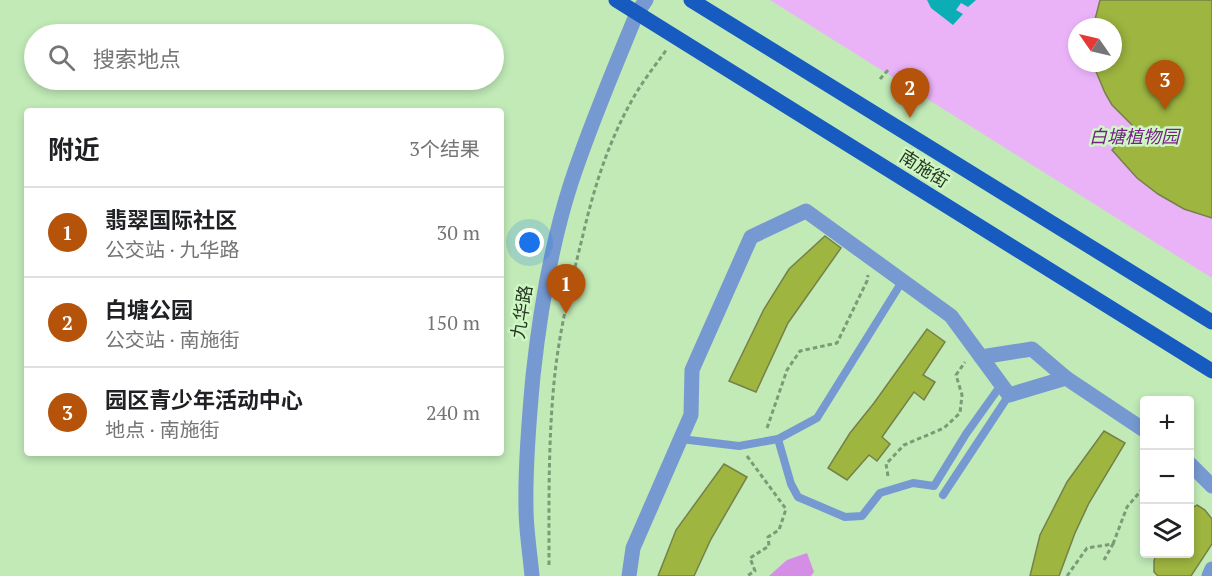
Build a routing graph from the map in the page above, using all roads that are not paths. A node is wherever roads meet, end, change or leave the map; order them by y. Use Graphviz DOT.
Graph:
graph roads {
  1 [pos="616,0"];
  2 [pos="691,0"];
  3 [pos="641,6"];
  4 [pos="903,280"];
  5 [pos="1212,322"];
  6 [pos="978,352"];
  7 [pos="1212,371"];
  8 [pos="1066,378"];
  9 [pos="1005,390"];
  10 [pos="1140,427"];
  11 [pos="681,439"];
  12 [pos="778,439"];
  13 [pos="1194,468"];
  14 [pos="1212,486"];
  15 [pos="943,495"];
  16 [pos="1212,569"];
  17 [pos="532,576"];
  18 [pos="629,576"];
  19 [pos="1209,576"];
  1 -- 3 [label="main road, 南施街"];
  2 -- 5 [label="main road, 南施街"];
  3 -- 7 [label="main road, 南施街"];
  3 -- 17 [label="street, 九华路"];
  4 -- 6 [label="street"];
  4 -- 11 [label="street"];
  4 -- 12 [label="lane"];
  6 -- 8 [label="street"];
  6 -- 9 [label="street"];
  8 -- 9 [label="street"];
  8 -- 10 [label="street"];
  9 -- 12 [label="lane"];
  9 -- 15 [label="lane"];
  11 -- 12 [label="lane"];
  11 -- 18 [label="street"];
  13 -- 14 [label="street"];
  16 -- 19 [label="street"];
}
